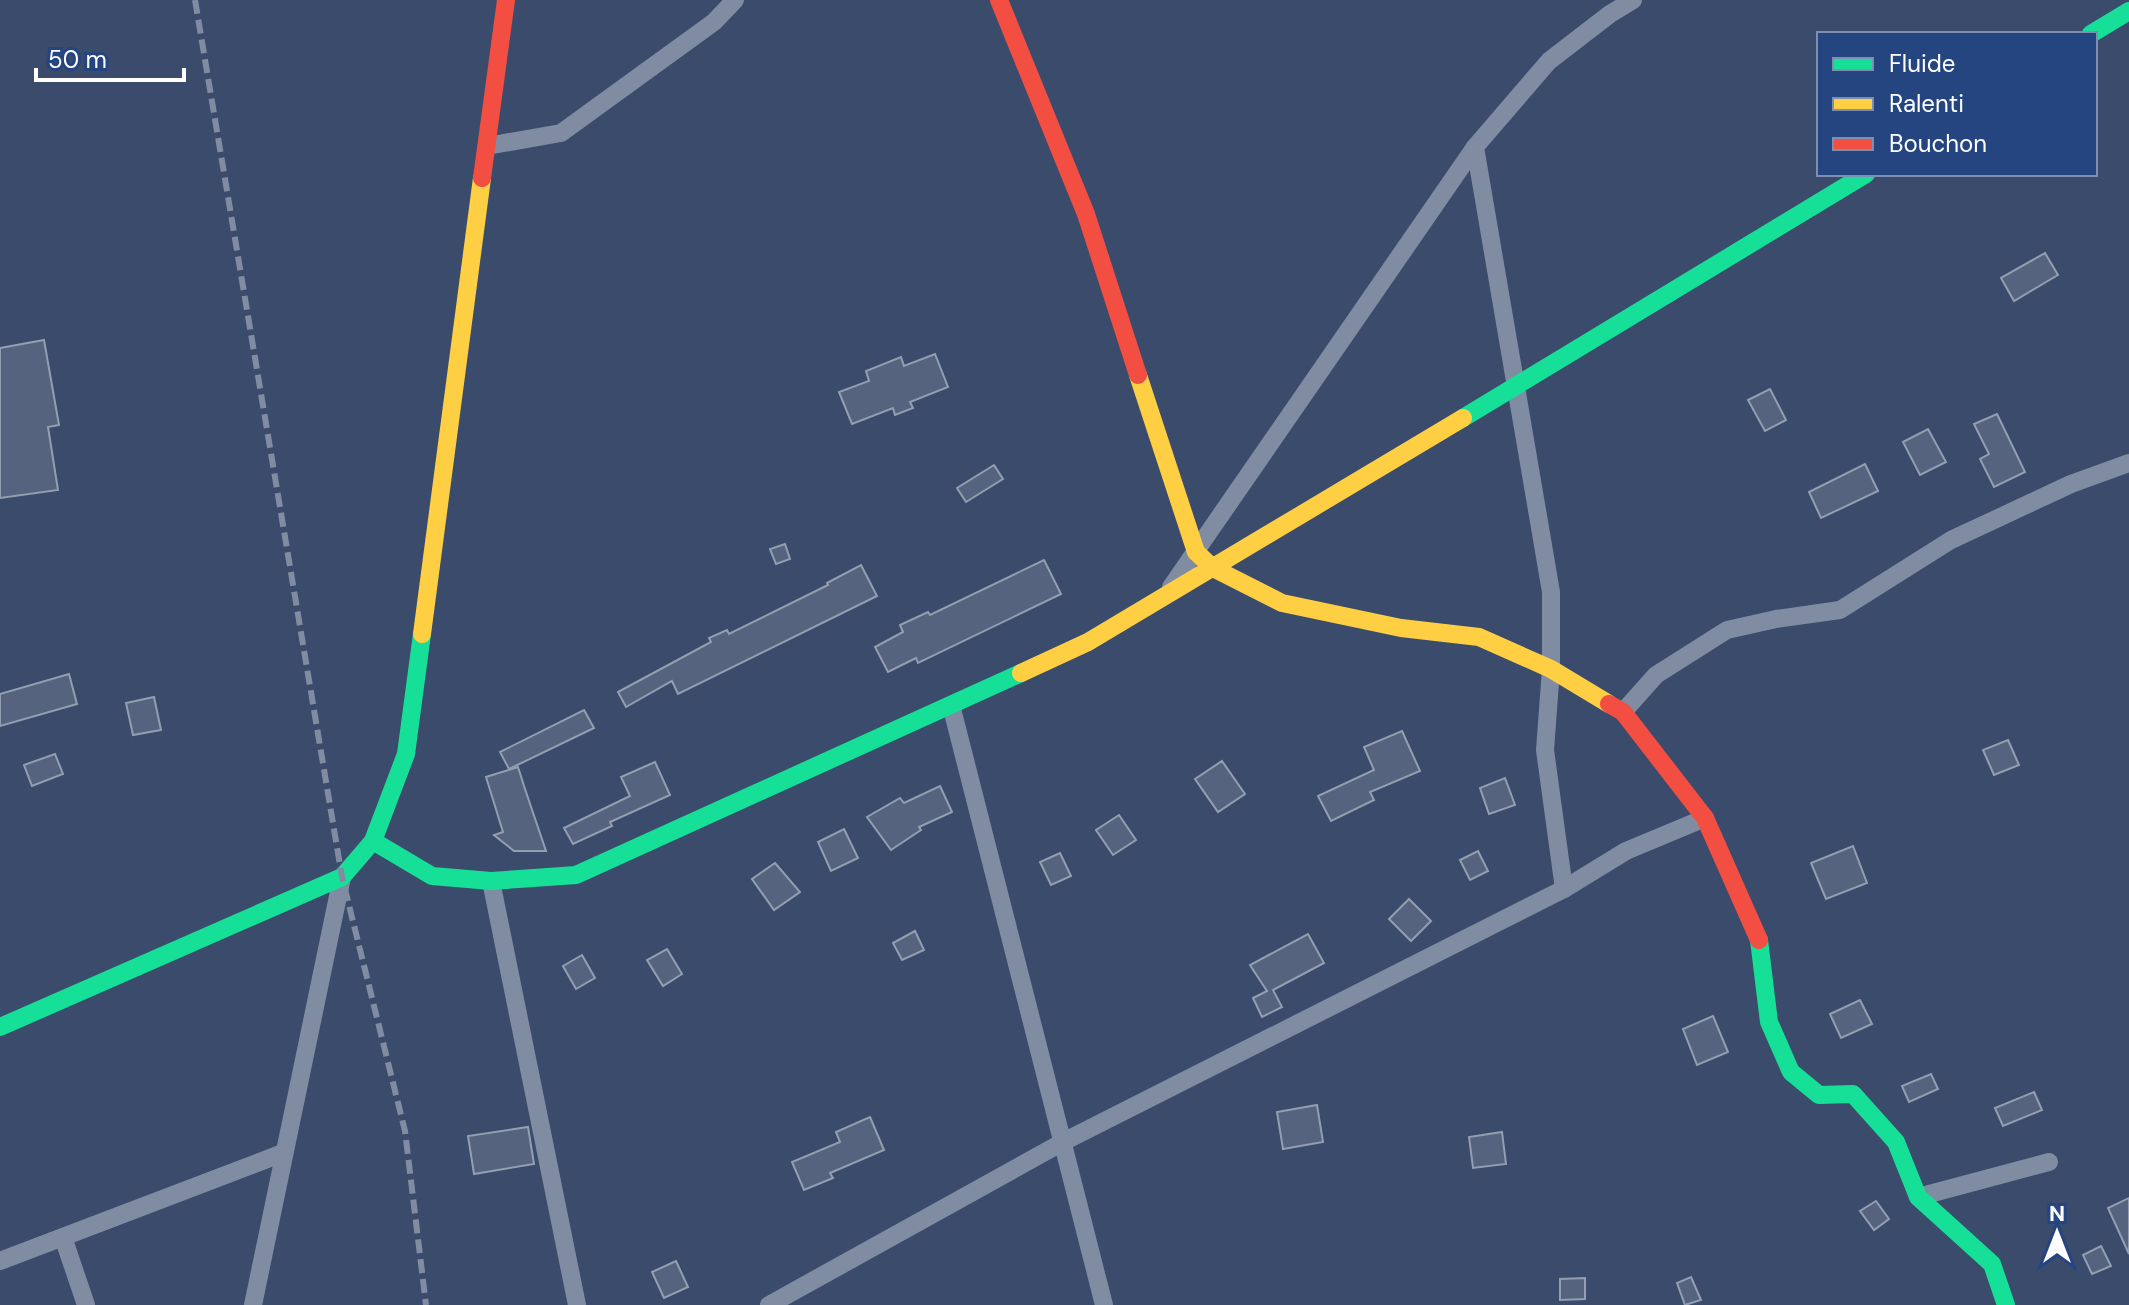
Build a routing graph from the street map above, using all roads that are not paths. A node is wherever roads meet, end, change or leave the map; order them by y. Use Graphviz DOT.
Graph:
graph roads {
  1 [pos="506,0"];
  2 [pos="735,0"];
  3 [pos="999,0"];
  4 [pos="1633,0"];
  5 [pos="2129,11"];
  6 [pos="2094,32"];
  7 [pos="487,146"];
  8 [pos="1475,147"];
  9 [pos="1863,176"];
  10 [pos="1516,386"];
  11 [pos="2129,463"];
  12 [pos="1196,552"];
  13 [pos="1213,568"];
  14 [pos="1165,596"];
  15 [pos="1551,669"];
  16 [pos="951,705"];
  17 [pos="1623,712"];
  18 [pos="1705,818"];
  19 [pos="373,841"];
  20 [pos="342,877"];
  21 [pos="491,881"];
  22 [pos="1564,889"];
  23 [pos="0,1027"];
  24 [pos="1063,1142"];
  25 [pos="283,1153"];
  26 [pos="2049,1162"];
  27 [pos="1918,1197"];
  28 [pos="63,1237"];
  29 [pos="0,1261"];
  30 [pos="86,1305"];
  31 [pos="253,1305"];
  32 [pos="577,1305"];
  33 [pos="769,1305"];
  34 [pos="1104,1305"];
  35 [pos="2006,1305"];
  1 -- 7 [label="main road"];
  2 -- 7 [label="street"];
  3 -- 12 [label="main road"];
  4 -- 8 [label="street"];
  5 -- 6 [label="main road"];
  7 -- 19 [label="main road"];
  8 -- 10 [label="street"];
  8 -- 12 [label="street"];
  9 -- 10 [label="main road"];
  10 -- 13 [label="main road"];
  10 -- 15 [label="street"];
  11 -- 17 [label="street"];
  12 -- 13 [label="main road"];
  12 -- 14 [label="street"];
  13 -- 14 [label="main road"];
  13 -- 15 [label="main road"];
  14 -- 16 [label="main road"];
  15 -- 17 [label="main road"];
  15 -- 22 [label="street"];
  16 -- 21 [label="main road"];
  16 -- 24 [label="street"];
  17 -- 18 [label="main road"];
  18 -- 22 [label="street"];
  18 -- 27 [label="main road"];
  19 -- 20 [label="main road"];
  19 -- 21 [label="main road"];
  20 -- 23 [label="main road"];
  20 -- 25 [label="street"];
  21 -- 32 [label="street"];
  22 -- 24 [label="street"];
  24 -- 33 [label="street"];
  24 -- 34 [label="street"];
  25 -- 28 [label="street"];
  25 -- 31 [label="street"];
  26 -- 27 [label="street"];
  27 -- 35 [label="main road"];
  28 -- 29 [label="street"];
  28 -- 30 [label="street"];
}
